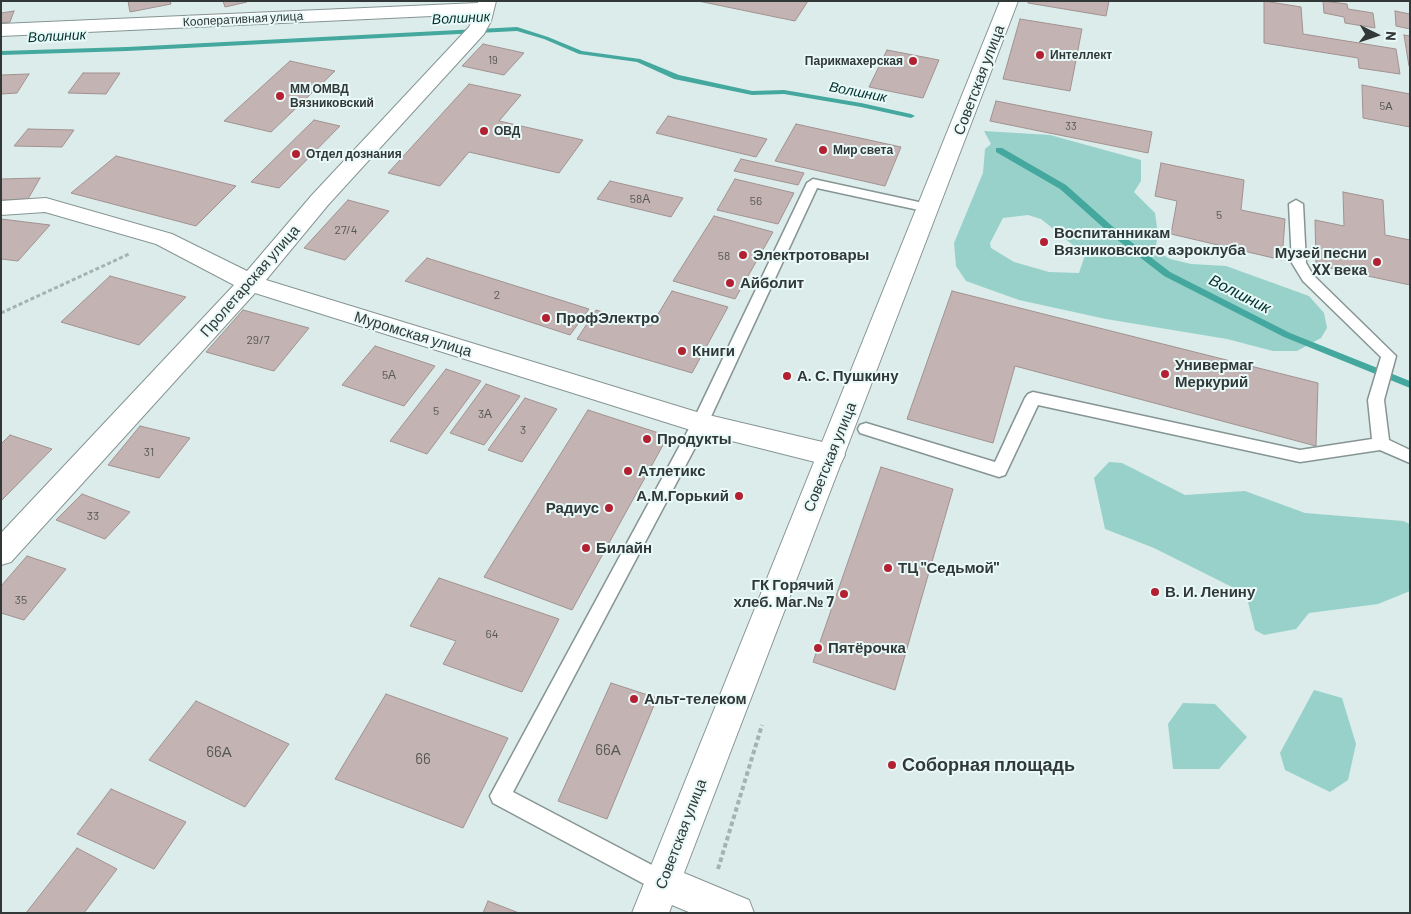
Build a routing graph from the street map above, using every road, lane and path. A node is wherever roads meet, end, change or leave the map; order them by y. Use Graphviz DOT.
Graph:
graph roads {
  1 [pos="1010,1"];
  2 [pos="486,4"];
  3 [pos="1,30"];
  4 [pos="1296,204"];
  5 [pos="1,208"];
  6 [pos="928,208"];
  7 [pos="164,239"];
  8 [pos="250,283"];
  9 [pos="1,313"];
  10 [pos="700,423"];
  11 [pos="866,430"];
  12 [pos="1381,444"];
  13 [pos="831,455"];
  14 [pos="1410,457"];
  15 [pos="1,553"];
  16 [pos="764,716"];
  17 [pos="656,897"];
  18 [pos="722,907"];
  1 -- 6 [label="street, Советская улица"];
  2 -- 3 [label="street, Кооперативная улица"];
  2 -- 8 [label="street, Пролетарская улица"];
  4 -- 12 [label="lane"];
  5 -- 7 [label="street, Муромская улица"];
  6 -- 10 [label="lane"];
  6 -- 13 [label="street, Советская улица"];
  7 -- 8 [label="street, Муромская улица"];
  7 -- 9 [label="path"];
  8 -- 10 [label="street, Муромская улица"];
  8 -- 15 [label="street, Пролетарская улица"];
  10 -- 13 [label="street, Муромская улица"];
  10 -- 17 [label="lane"];
  11 -- 12 [label="lane"];
  12 -- 14 [label="lane"];
  13 -- 17 [label="street, Советская улица"];
  16 -- 18 [label="path"];
  17 -- 18 [label="street"];
}
